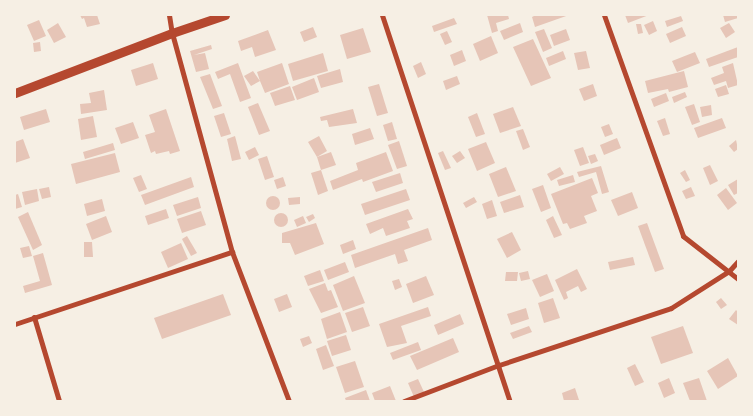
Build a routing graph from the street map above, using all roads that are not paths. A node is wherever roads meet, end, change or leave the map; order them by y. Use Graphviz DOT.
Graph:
graph roads {
  1 [pos="169,15"];
  2 [pos="225,15"];
  3 [pos="382,15"];
  4 [pos="604,15"];
  5 [pos="172,33"];
  6 [pos="15,93"];
  7 [pos="232,252"];
  8 [pos="738,261"];
  9 [pos="729,271"];
  10 [pos="738,279"];
  11 [pos="34,317"];
  12 [pos="15,324"];
  13 [pos="499,365"];
  14 [pos="59,401"];
  15 [pos="289,401"];
  16 [pos="404,401"];
  17 [pos="510,401"];
  1 -- 5 [label="street"];
  2 -- 5 [label="street"];
  3 -- 13 [label="street"];
  4 -- 9 [label="street"];
  5 -- 6 [label="street"];
  5 -- 7 [label="street"];
  7 -- 11 [label="street"];
  7 -- 15 [label="street"];
  8 -- 9 [label="street"];
  9 -- 10 [label="street"];
  9 -- 13 [label="street"];
  11 -- 12 [label="street"];
  11 -- 14 [label="street"];
  13 -- 16 [label="street"];
  13 -- 17 [label="street"];
}
